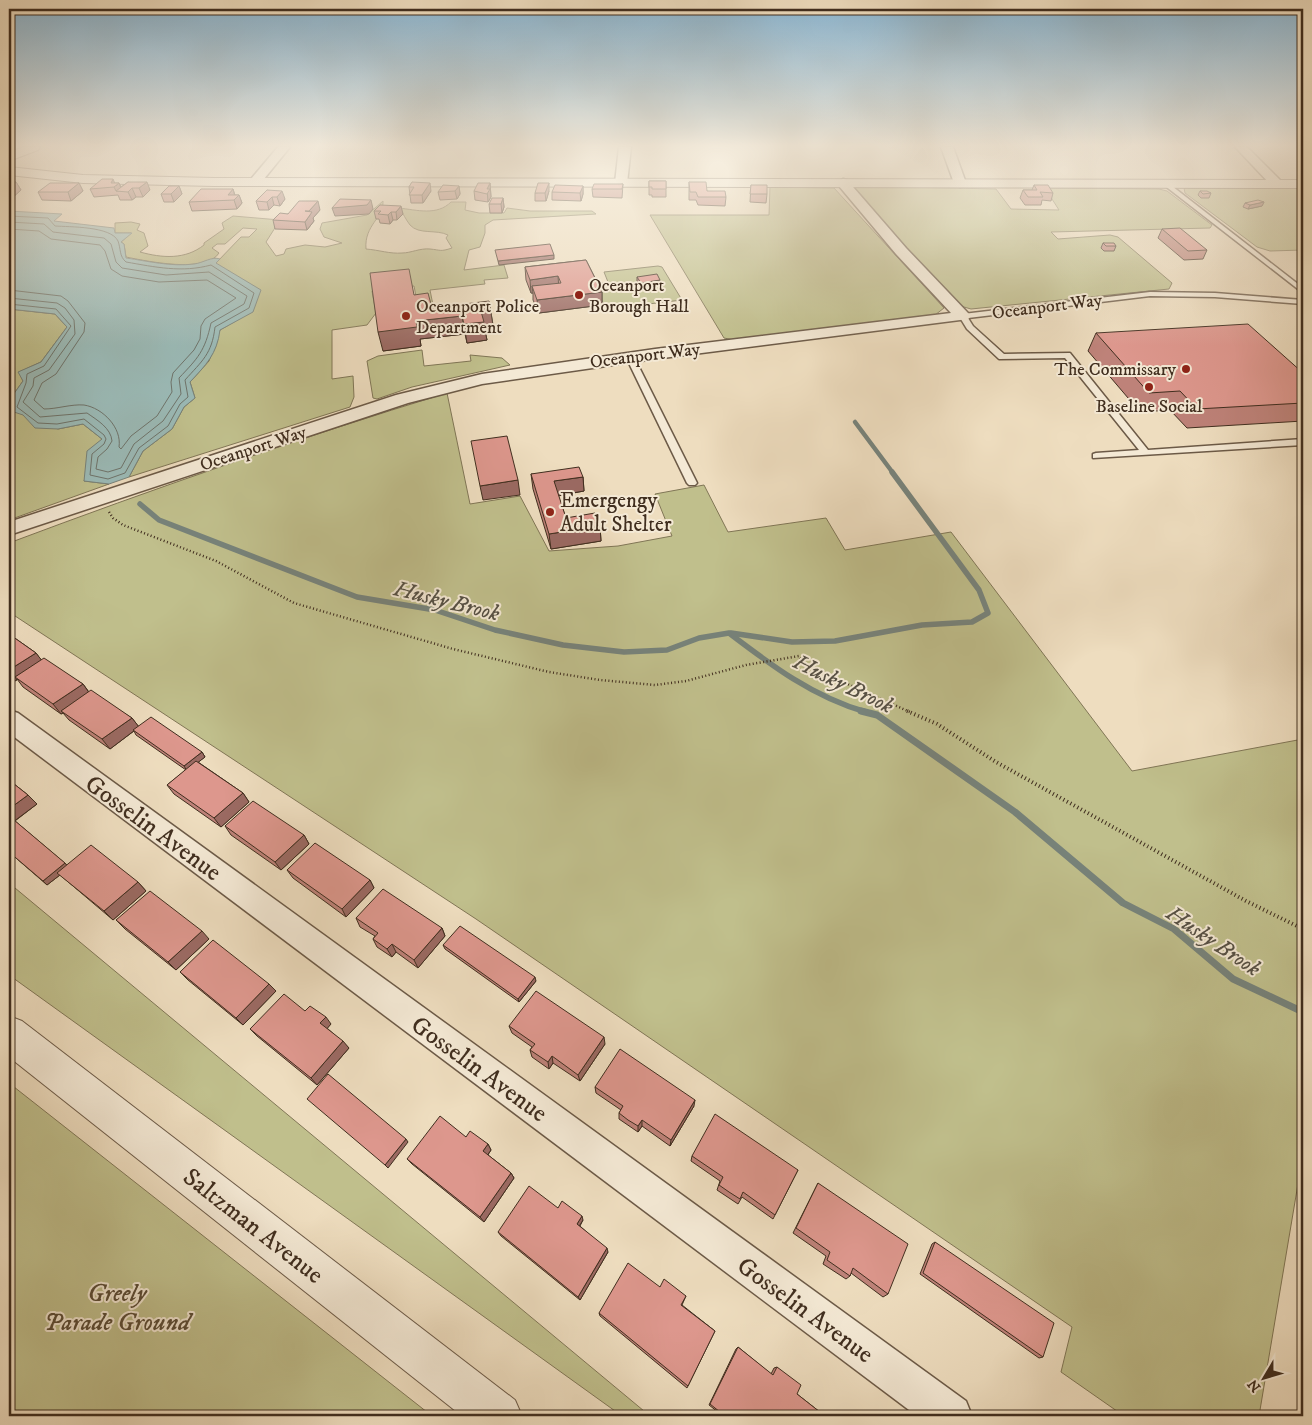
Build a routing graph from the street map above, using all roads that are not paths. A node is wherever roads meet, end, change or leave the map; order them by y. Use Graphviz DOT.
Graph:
graph roads {
  1 [pos="869,214"];
  2 [pos="1204,214"];
  3 [pos="1303,291"];
  4 [pos="1303,302"];
  5 [pos="963,316"];
  6 [pos="630,357"];
  7 [pos="1303,442"];
  8 [pos="1145,452"];
  9 [pos="1096,456"];
  10 [pos="692,483"];
  11 [pos="9,529"];
  12 [pos="9,720"];
  13 [pos="9,1034"];
  14 [pos="499,1416"];
  15 [pos="952,1416"];
  1 -- 5 [label="street"];
  2 -- 3 [label="lane"];
  4 -- 5 [label="lane, Oceanport Way"];
  5 -- 6 [label="street, Oceanport Way"];
  5 -- 8 [label="lane"];
  6 -- 10 [label="lane"];
  6 -- 11 [label="street, Oceanport Way"];
  7 -- 8 [label="lane"];
  8 -- 9 [label="lane"];
  12 -- 15 [label="street, Gosselin Avenue"];
  13 -- 14 [label="street, Saltzman Avenue"];
}
